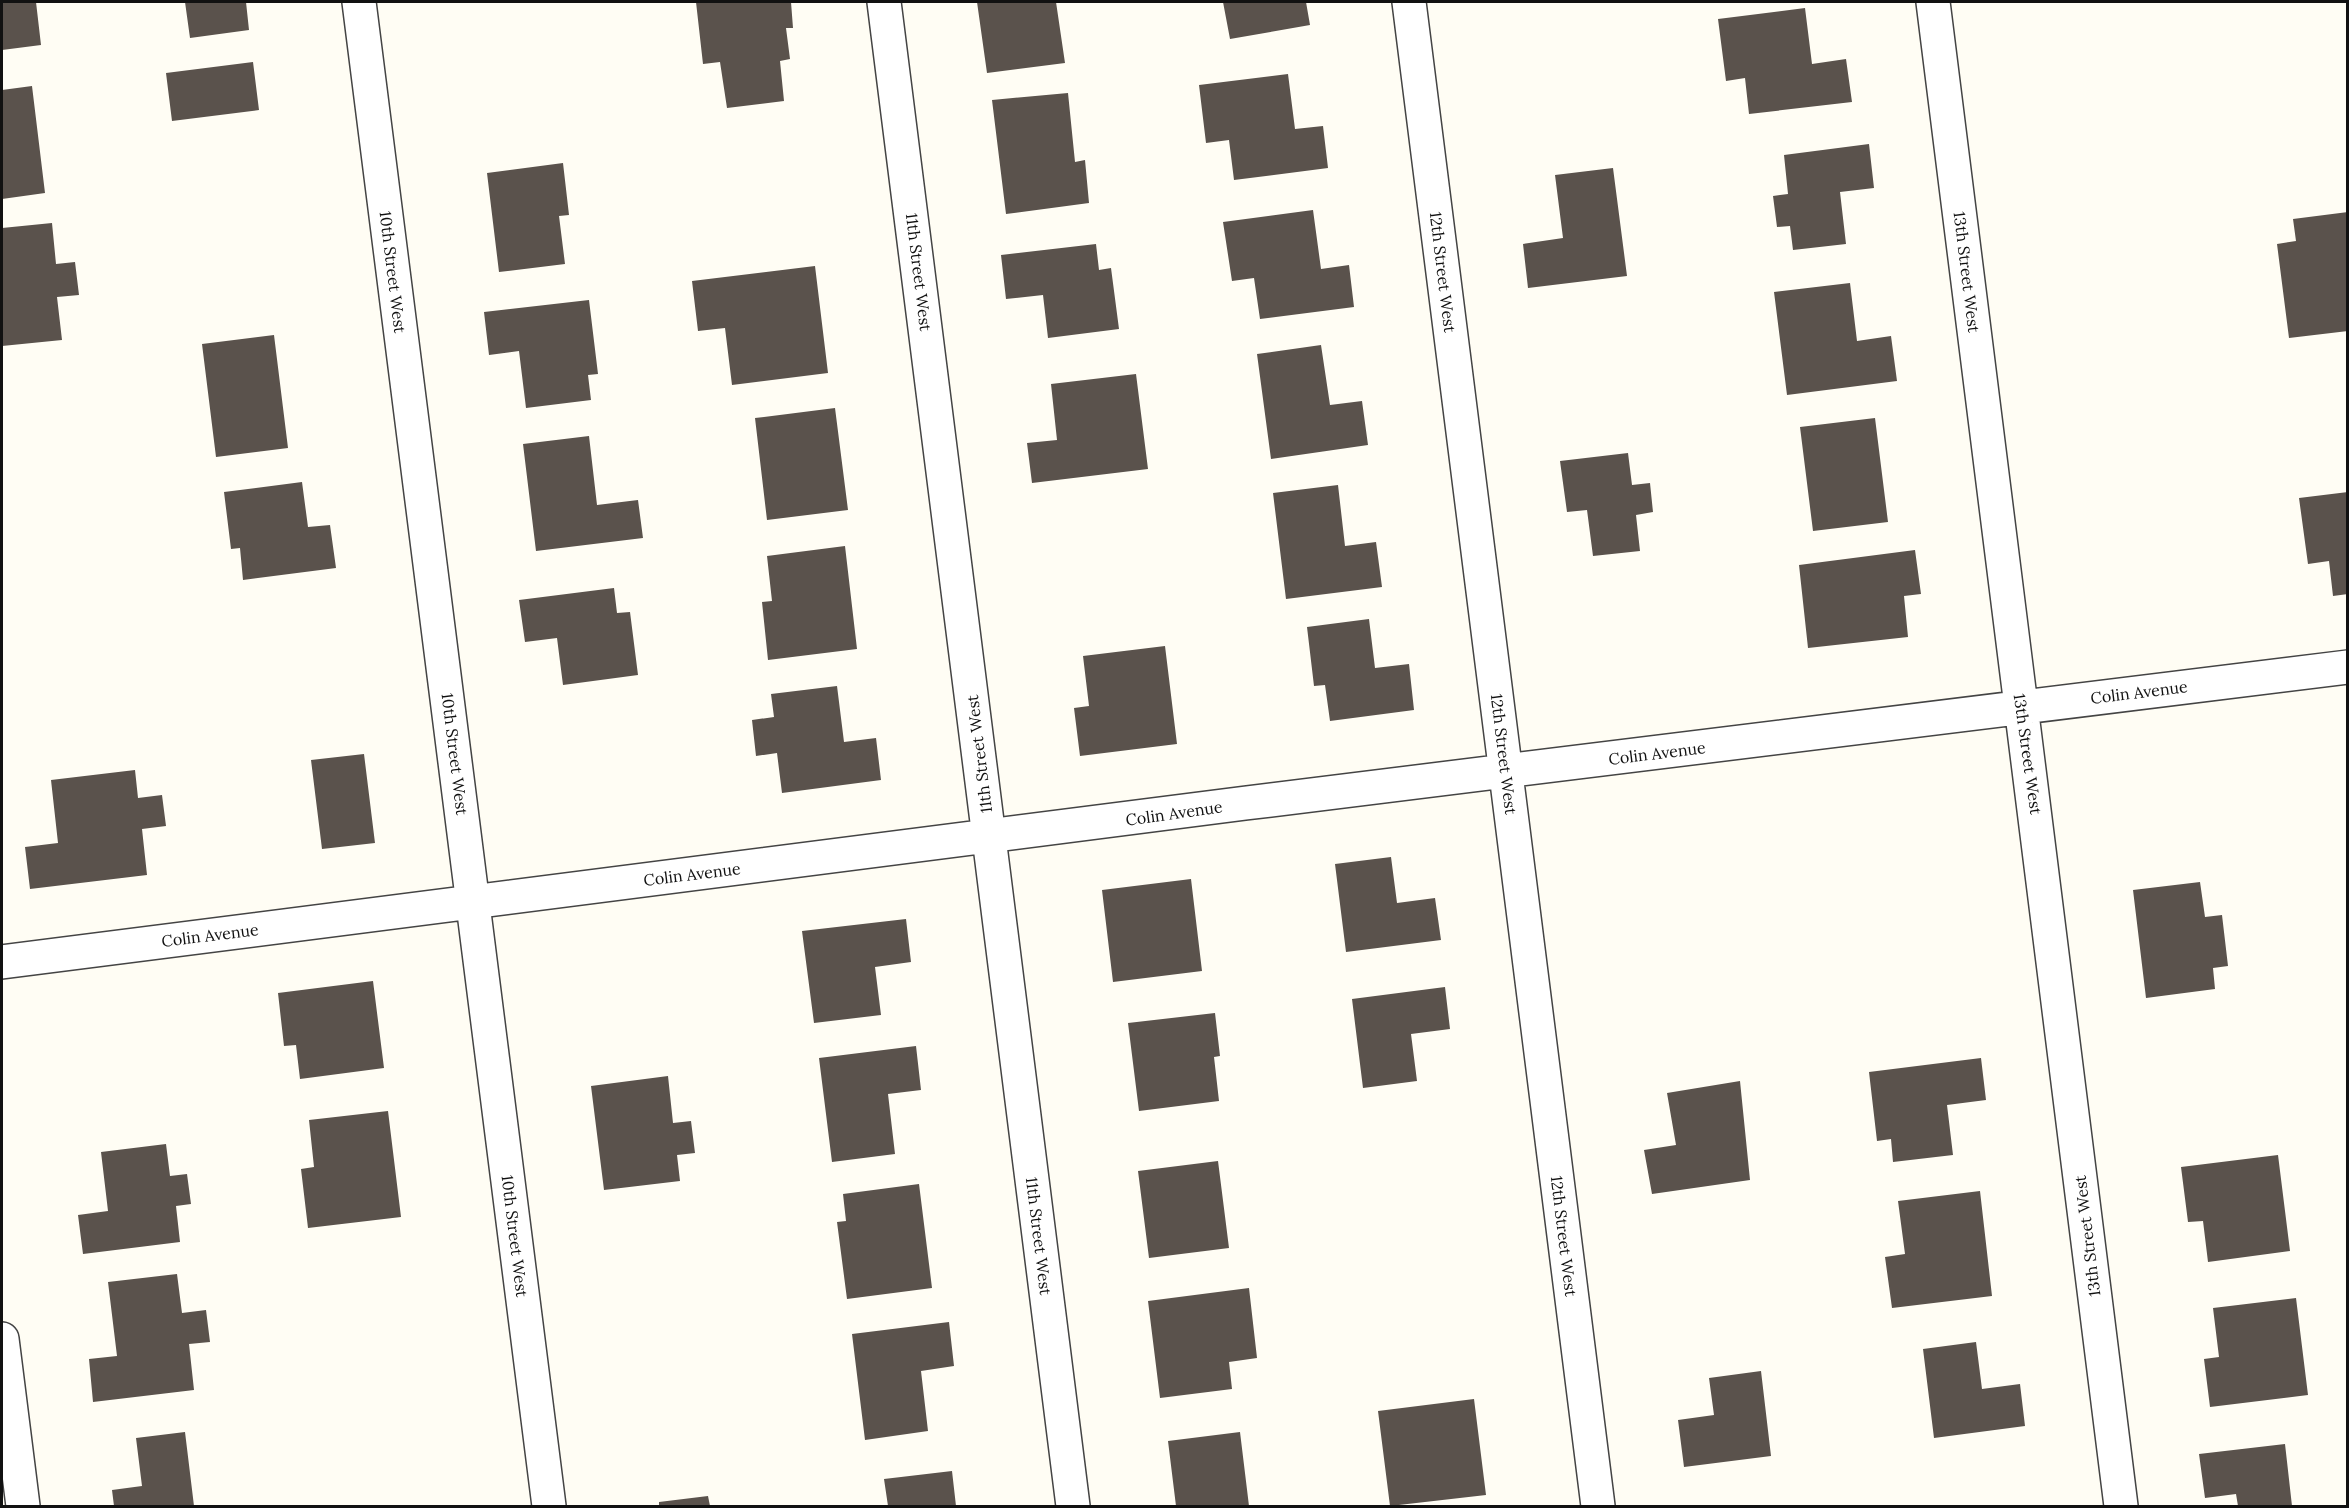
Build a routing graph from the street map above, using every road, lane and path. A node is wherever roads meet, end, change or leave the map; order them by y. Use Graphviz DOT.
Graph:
graph roads {
  1 [pos="359,2"];
  2 [pos="884,2"];
  3 [pos="1409,2"];
  4 [pos="1933,2"];
  5 [pos="2348,667"];
  6 [pos="2021,706"];
  7 [pos="1506,772"];
  8 [pos="989,837"];
  9 [pos="474,901"];
  10 [pos="2,962"];
  11 [pos="2,1339"];
  12 [pos="15,1501"];
  13 [pos="549,1506"];
  14 [pos="1073,1506"];
  15 [pos="1598,1506"];
  16 [pos="2121,1506"];
  1 -- 9 [label="street, 10th Street West"];
  2 -- 8 [label="street, 11th Street West"];
  3 -- 7 [label="street, 12th Street West"];
  4 -- 6 [label="street, 13th Street West"];
  5 -- 6 [label="street, Colin Avenue"];
  6 -- 7 [label="street, Colin Avenue"];
  6 -- 16 [label="street, 13th Street West"];
  7 -- 8 [label="street, Colin Avenue"];
  7 -- 15 [label="street, 12th Street West"];
  8 -- 9 [label="street, Colin Avenue"];
  8 -- 14 [label="street, 11th Street West"];
  9 -- 10 [label="street, Colin Avenue"];
  9 -- 13 [label="street, 10th Street West"];
  11 -- 12 [label="street"];
}
